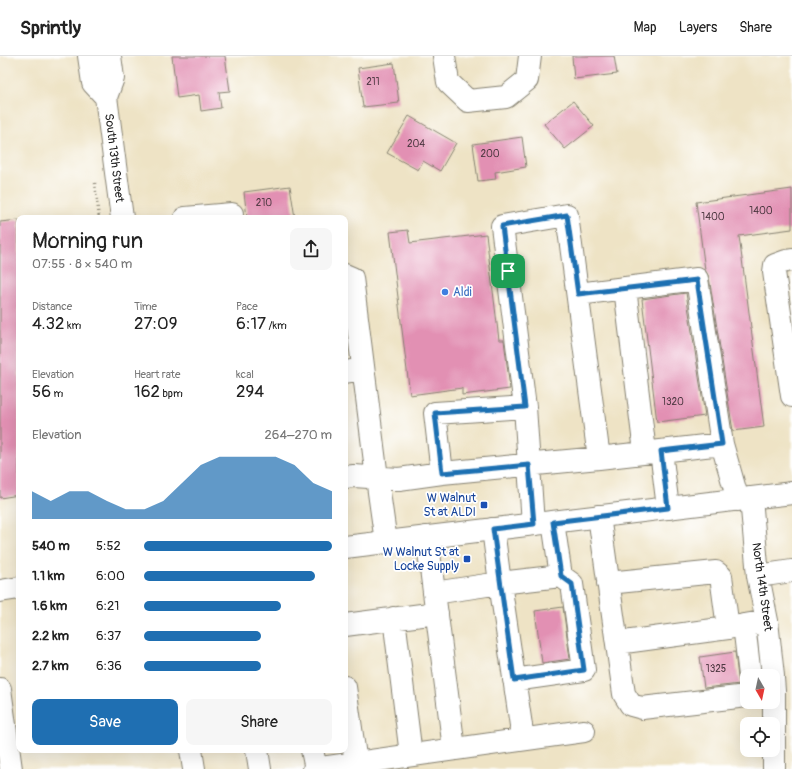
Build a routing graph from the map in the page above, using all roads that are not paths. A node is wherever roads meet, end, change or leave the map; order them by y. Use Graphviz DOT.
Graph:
graph roads {
  1 [pos="89,56"];
  2 [pos="110,56"];
  3 [pos="444,56"];
  4 [pos="530,56"];
  5 [pos="106,97"];
  6 [pos="232,214"];
  7 [pos="122,215"];
  8 [pos="220,215"];
  9 [pos="792,260"];
  10 [pos="348,276"];
  11 [pos="625,288"];
  12 [pos="578,294"];
  13 [pos="354,371"];
  14 [pos="792,396"];
  15 [pos="525,407"];
  16 [pos="722,444"];
  17 [pos="653,452"];
  18 [pos="599,458"];
  19 [pos="529,465"];
  20 [pos="442,473"];
  21 [pos="348,477"];
  22 [pos="376,478"];
  23 [pos="792,493"];
  24 [pos="745,499"];
  25 [pos="668,508"];
  26 [pos="599,516"];
  27 [pos="543,523"];
  28 [pos="493,529"];
  29 [pos="427,537"];
  30 [pos="386,542"];
  31 [pos="348,547"];
  32 [pos="792,571"];
  33 [pos="561,576"];
  34 [pos="758,576"];
  35 [pos="608,583"];
  36 [pos="500,584"];
  37 [pos="16,588"];
  38 [pos="0,591"];
  39 [pos="435,603"];
  40 [pos="394,618"];
  41 [pos="767,621"];
  42 [pos="348,625"];
  43 [pos="736,627"];
  44 [pos="617,643"];
  45 [pos="748,669"];
  46 [pos="772,669"];
  47 [pos="514,680"];
  48 [pos="0,689"];
  49 [pos="740,697"];
  50 [pos="348,708"];
  51 [pos="778,709"];
  52 [pos="584,731"];
  53 [pos="783,735"];
  54 [pos="523,740"];
  55 [pos="454,749"];
  56 [pos="191,753"];
  57 [pos="257,753"];
  58 [pos="312,753"];
  59 [pos="411,755"];
  60 [pos="356,763"];
  61 [pos="11,769"];
  62 [pos="194,769"];
  63 [pos="260,769"];
  64 [pos="315,769"];
  65 [pos="774,769"];
  1 -- 5 [label="street, South 13th Street"];
  2 -- 5 [label="street, South 13th Street"];
  3 -- 4 [label="street"];
  5 -- 7 [label="street, South 13th Street"];
  6 -- 8 [label="street"];
  9 -- 14 [label="street"];
  10 -- 13 [label="street"];
  11 -- 12 [label="street"];
  11 -- 16 [label="street, North 14th Street"];
  11 -- 17 [label="street"];
  12 -- 15 [label="street"];
  12 -- 18 [label="street"];
  13 -- 22 [label="street"];
  15 -- 19 [label="street"];
  15 -- 20 [label="street"];
  16 -- 17 [label="street"];
  16 -- 24 [label="street, North 14th Street"];
  17 -- 18 [label="street"];
  17 -- 25 [label="street"];
  18 -- 19 [label="street"];
  19 -- 20 [label="street"];
  19 -- 27 [label="street"];
  20 -- 22 [label="street"];
  21 -- 22 [label="street"];
  22 -- 30 [label="street"];
  23 -- 24 [label="street"];
  24 -- 25 [label="street"];
  24 -- 34 [label="street, North 14th Street"];
  25 -- 26 [label="street"];
  26 -- 27 [label="street"];
  26 -- 35 [label="street"];
  27 -- 28 [label="street"];
  27 -- 33 [label="street"];
  28 -- 29 [label="street"];
  28 -- 36 [label="street"];
  29 -- 30 [label="street"];
  29 -- 39 [label="street"];
  30 -- 31 [label="street"];
  32 -- 34 [label="street"];
  33 -- 36 [label="street"];
  33 -- 47 [label="street"];
  34 -- 41 [label="street, North 14th Street"];
  35 -- 43 [label="street"];
  35 -- 44 [label="street"];
  36 -- 39 [label="street"];
  36 -- 47 [label="street"];
  37 -- 38 [label="street"];
  39 -- 40 [label="street"];
  39 -- 55 [label="street"];
  40 -- 42 [label="street"];
  40 -- 59 [label="street"];
  41 -- 43 [label="street"];
  41 -- 46 [label="street, North 14th Street"];
  43 -- 44 [label="street"];
  43 -- 45 [label="street"];
  44 -- 49 [label="street"];
  47 -- 54 [label="street"];
  48 -- 61 [label="street"];
  50 -- 60 [label="street"];
  51 -- 53 [label="street, North 14th Street"];
  52 -- 54 [label="street"];
  53 -- 65 [label="street, North 14th Street"];
  54 -- 55 [label="street"];
  55 -- 59 [label="street"];
  56 -- 62 [label="street"];
  57 -- 63 [label="street"];
  58 -- 64 [label="street"];
  59 -- 60 [label="street"];
  60 -- 64 [label="street"];
}
